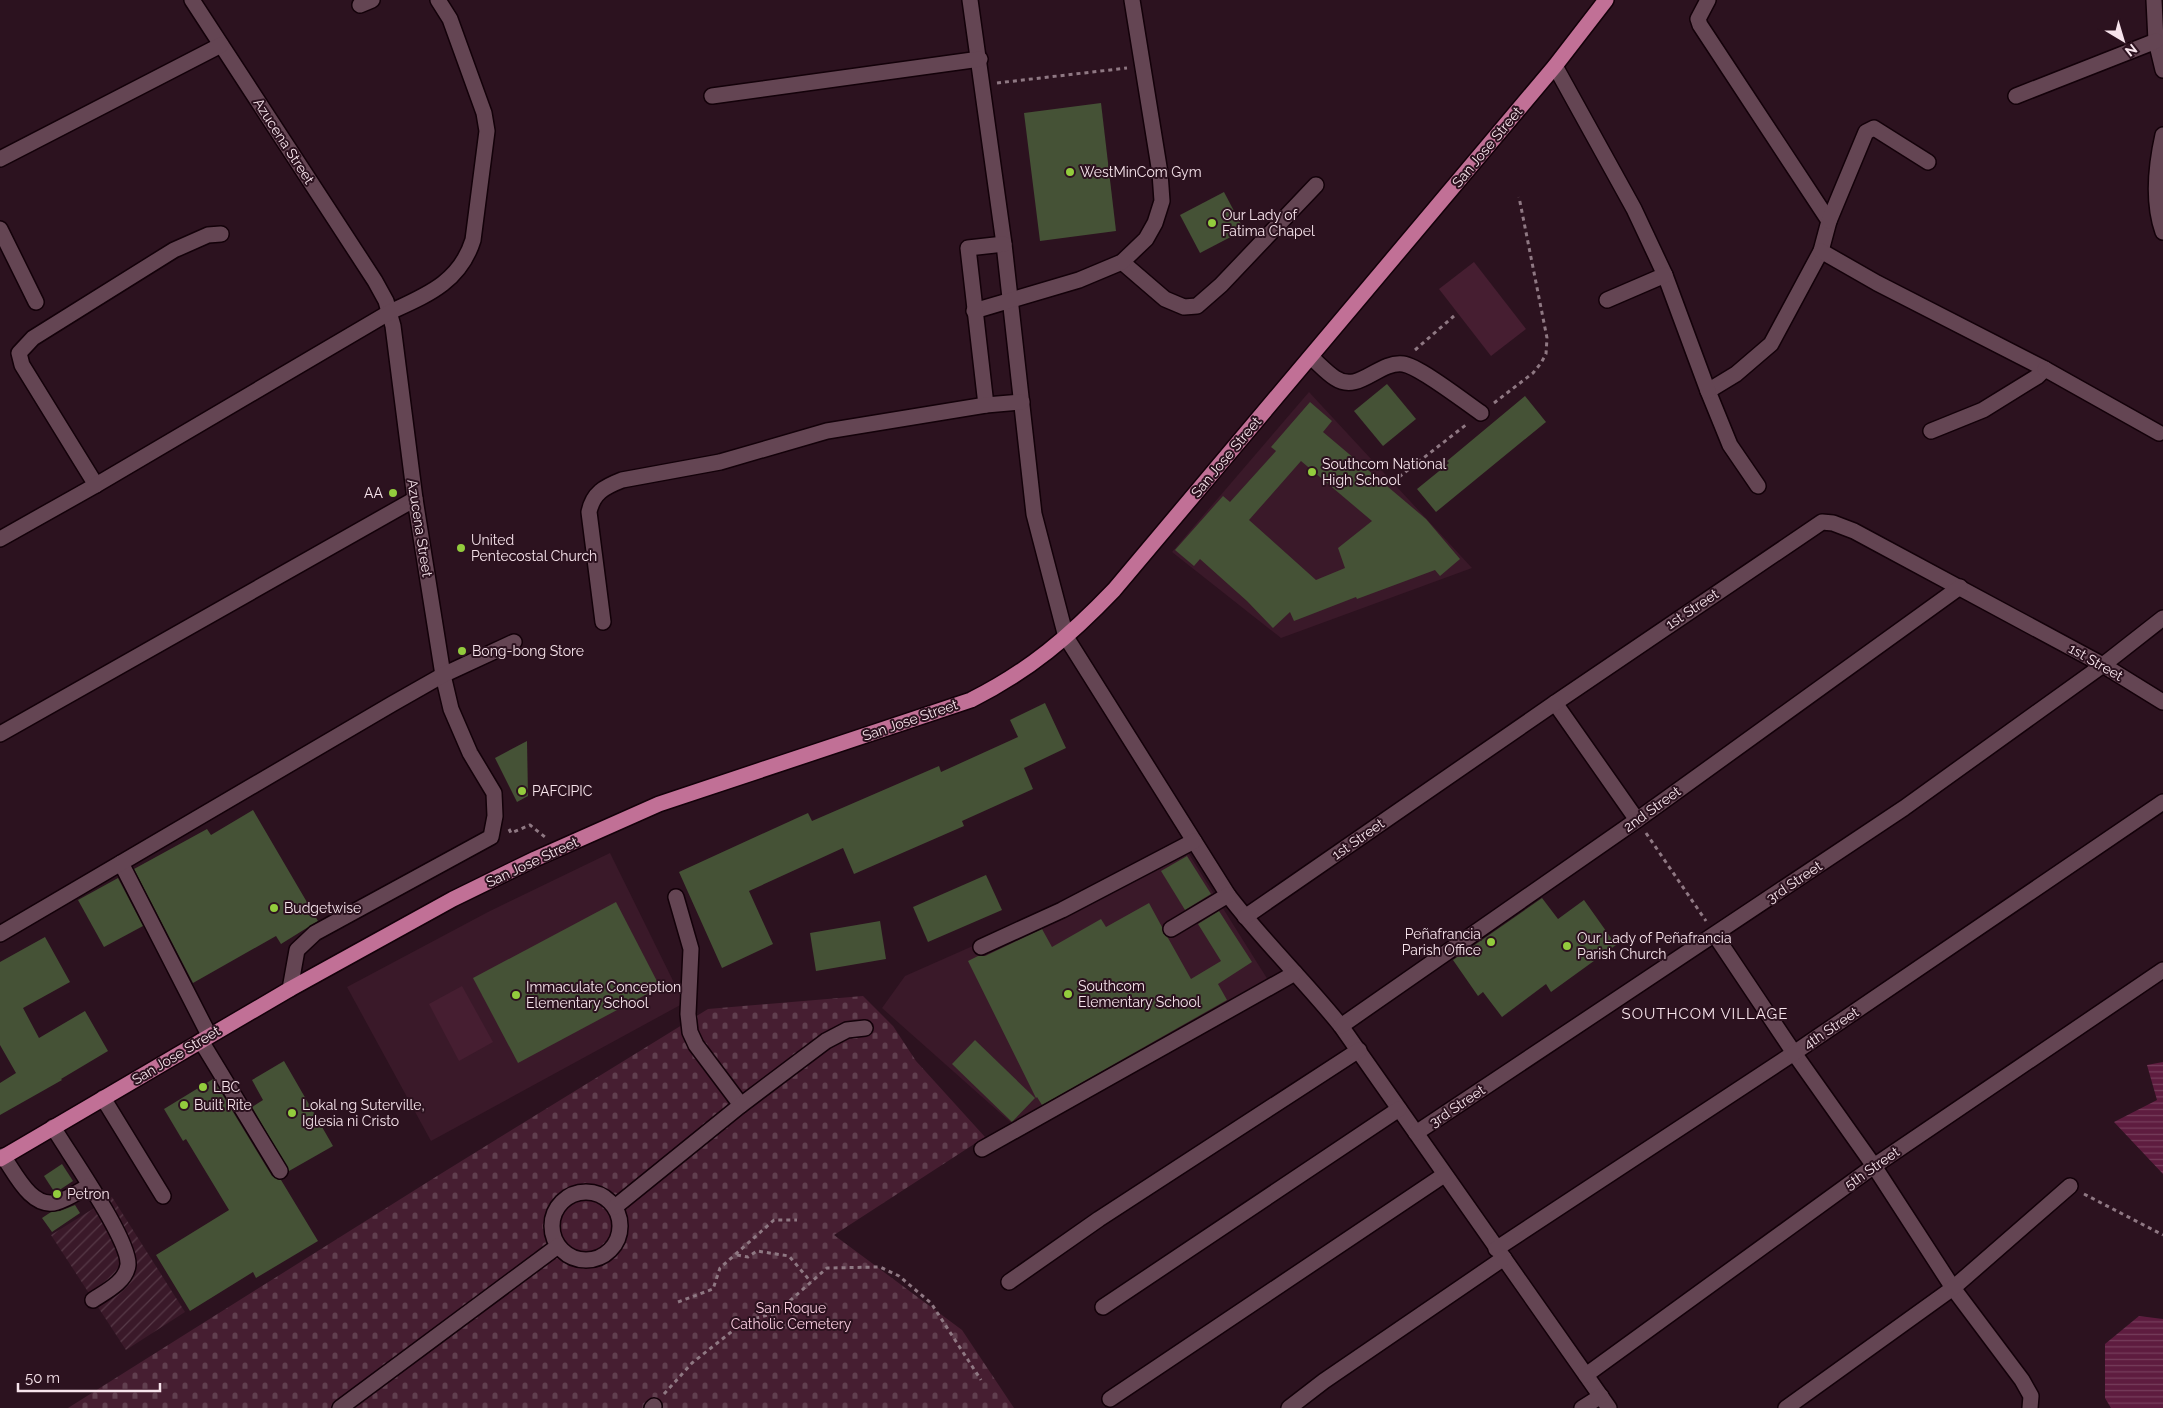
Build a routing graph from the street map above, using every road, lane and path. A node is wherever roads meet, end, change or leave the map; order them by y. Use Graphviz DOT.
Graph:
graph roads {
  1 [pos="192,0"];
  2 [pos="438,0"];
  3 [pos="970,0"];
  4 [pos="1132,0"];
  5 [pos="1605,0"];
  6 [pos="1708,0"];
  7 [pos="2154,0"];
  8 [pos="2156,40"];
  9 [pos="221,45"];
  10 [pos="980,59"];
  11 [pos="1143,66"];
  12 [pos="1555,66"];
  13 [pos="2163,70"];
  14 [pos="983,84"];
  15 [pos="712,96"];
  16 [pos="2016,96"];
  17 [pos="2163,135"];
  18 [pos="0,159"];
  19 [pos="1928,162"];
  20 [pos="1316,185"];
  21 [pos="1519,198"];
  22 [pos="1829,222"];
  23 [pos="0,229"];
  24 [pos="2163,232"];
  25 [pos="221,234"];
  26 [pos="1004,244"];
  27 [pos="1821,251"];
  28 [pos="1122,262"];
  29 [pos="1665,275"];
  30 [pos="1607,300"];
  31 [pos="1011,301"];
  32 [pos="36,302"];
  33 [pos="974,311"];
  34 [pos="390,312"];
  35 [pos="1454,316"];
  36 [pos="1311,357"];
  37 [pos="1404,364"];
  38 [pos="2045,369"];
  39 [pos="1708,392"];
  40 [pos="1022,402"];
  41 [pos="986,405"];
  42 [pos="1481,413"];
  43 [pos="1931,431"];
  44 [pos="2159,433"];
  45 [pos="1400,477"];
  46 [pos="96,485"];
  47 [pos="1758,486"];
  48 [pos="415,499"];
  49 [pos="0,539"];
  50 [pos="1960,587"];
  51 [pos="2163,618"];
  52 [pos="603,622"];
  53 [pos="1066,637"];
  54 [pos="514,642"];
  55 [pos="2103,665"];
  56 [pos="443,675"];
  57 [pos="2163,702"];
  58 [pos="1555,703"];
  59 [pos="0,734"];
  60 [pos="2163,802"];
  61 [pos="1637,820"];
  62 [pos="511,833"];
  63 [pos="1194,841"];
  64 [pos="558,849"];
  65 [pos="121,863"];
  66 [pos="1228,895"];
  67 [pos="676,897"];
  68 [pos="1245,917"];
  69 [pos="1171,928"];
  70 [pos="0,934"];
  71 [pos="1715,935"];
  72 [pos="981,947"];
  73 [pos="2163,970"];
  74 [pos="1295,973"];
  75 [pos="290,989"];
  76 [pos="1341,1026"];
  77 [pos="865,1028"];
  78 [pos="205,1038"];
  79 [pos="1358,1050"];
  80 [pos="1794,1053"];
  81 [pos="103,1098"];
  82 [pos="741,1105"];
  83 [pos="1399,1109"];
  84 [pos="53,1127"];
  85 [pos="1416,1133"];
  86 [pos="982,1149"];
  87 [pos="2,1158"];
  88 [pos="1874,1166"];
  89 [pos="280,1172"];
  90 [pos="1444,1175"];
  91 [pos="89,1186"];
  92 [pos="2070,1186"];
  93 [pos="163,1196"];
  94 [pos="615,1207"];
  95 [pos="798,1220"];
  96 [pos="2163,1235"];
  97 [pos="558,1246"];
  98 [pos="1500,1254"];
  99 [pos="736,1255"];
  100 [pos="811,1282"];
  101 [pos="1010,1282"];
  102 [pos="1953,1288"];
  103 [pos="94,1300"];
  104 [pos="678,1302"];
  105 [pos="1103,1307"];
  106 [pos="1586,1374"];
  107 [pos="981,1380"];
  108 [pos="1110,1400"];
  109 [pos="1605,1402"];
  110 [pos="653,1407"];
  111 [pos="340,1408"];
  112 [pos="1289,1408"];
  113 [pos="1582,1408"];
  114 [pos="1786,1408"];
  115 [pos="2030,1408"];
  1 -- 9 [label="street, Azucena Street"];
  2 -- 34 [label="street"];
  3 -- 10 [label="street"];
  4 -- 11 [label="street"];
  5 -- 12 [label="main road, San Jose Street"];
  6 -- 22 [label="street"];
  7 -- 8 [label="street"];
  8 -- 13 [label="street"];
  8 -- 16 [label="street"];
  9 -- 18 [label="street"];
  9 -- 34 [label="street, Azucena Street"];
  10 -- 14 [label="street"];
  10 -- 15 [label="street"];
  11 -- 14 [label="path"];
  11 -- 28 [label="street"];
  12 -- 29 [label="street"];
  12 -- 36 [label="main road, San Jose Street"];
  14 -- 26 [label="street"];
  17 -- 24 [label="street"];
  19 -- 22 [label="street"];
  20 -- 28 [label="street"];
  21 -- 42 [label="path"];
  22 -- 27 [label="street"];
  23 -- 32 [label="street"];
  25 -- 46 [label="street"];
  26 -- 31 [label="street"];
  26 -- 33 [label="street"];
  27 -- 38 [label="street"];
  27 -- 39 [label="street"];
  28 -- 31 [label="street"];
  29 -- 30 [label="street"];
  29 -- 39 [label="street"];
  31 -- 33 [label="street"];
  31 -- 40 [label="street"];
  33 -- 41 [label="street"];
  34 -- 46 [label="street"];
  34 -- 48 [label="street, Azucena Street"];
  35 -- 37 [label="path"];
  36 -- 37 [label="street"];
  36 -- 53 [label="main road, San Jose Street"];
  37 -- 42 [label="street"];
  38 -- 43 [label="street"];
  38 -- 44 [label="street"];
  39 -- 47 [label="street"];
  40 -- 41 [label="street"];
  40 -- 53 [label="street"];
  41 -- 52 [label="street"];
  42 -- 45 [label="path"];
  46 -- 49 [label="street"];
  48 -- 56 [label="street, Azucena Street"];
  48 -- 59 [label="street"];
  50 -- 55 [label="street, 1st Street"];
  50 -- 58 [label="street, 1st Street"];
  50 -- 61 [label="street, 2nd Street"];
  51 -- 55 [label="street, 3rd Street"];
  53 -- 63 [label="street"];
  53 -- 64 [label="main road, San Jose Street"];
  54 -- 56 [label="street"];
  55 -- 57 [label="street, 1st Street"];
  55 -- 71 [label="street, 3rd Street"];
  56 -- 65 [label="street"];
  56 -- 75 [label="street, Azucena Street"];
  58 -- 61 [label="street"];
  58 -- 68 [label="street, 1st Street"];
  60 -- 80 [label="street, 4th Street"];
  61 -- 71 [label="path"];
  61 -- 76 [label="street, 2nd Street"];
  62 -- 64 [label="path"];
  63 -- 66 [label="street"];
  63 -- 72 [label="street"];
  64 -- 75 [label="main road, San Jose Street"];
  65 -- 70 [label="street"];
  65 -- 78 [label="street"];
  66 -- 68 [label="street"];
  66 -- 69 [label="street"];
  67 -- 82 [label="street"];
  68 -- 74 [label="street"];
  71 -- 80 [label="street"];
  71 -- 85 [label="street, 3rd Street"];
  73 -- 88 [label="street, 5th Street"];
  74 -- 76 [label="street"];
  74 -- 86 [label="street"];
  75 -- 78 [label="main road, San Jose Street"];
  76 -- 79 [label="street"];
  77 -- 82 [label="street"];
  78 -- 81 [label="main road, San Jose Street"];
  78 -- 89 [label="street"];
  79 -- 83 [label="street"];
  79 -- 101 [label="street"];
  80 -- 88 [label="street"];
  80 -- 98 [label="street, 4th Street"];
  81 -- 84 [label="main road, San Jose Street"];
  81 -- 93 [label="street"];
  82 -- 94 [label="street"];
  83 -- 85 [label="street"];
  83 -- 105 [label="street"];
  84 -- 87 [label="main road, San Jose Street"];
  84 -- 91 [label="street"];
  85 -- 90 [label="street"];
  87 -- 91 [label="street"];
  88 -- 102 [label="street"];
  88 -- 106 [label="street, 5th Street"];
  90 -- 98 [label="street"];
  90 -- 108 [label="street"];
  91 -- 103 [label="street"];
  92 -- 96 [label="path"];
  92 -- 102 [label="street"];
  94 -- 97 [label="street"];
  94 -- 97 [label="street"];
  95 -- 99 [label="path"];
  97 -- 111 [label="street"];
  98 -- 106 [label="street"];
  98 -- 112 [label="street, 4th Street"];
  99 -- 100 [label="path"];
  99 -- 104 [label="path"];
  100 -- 107 [label="path"];
  100 -- 110 [label="path"];
  102 -- 114 [label="street"];
  102 -- 115 [label="street"];
  106 -- 109 [label="street"];
  109 -- 113 [label="street"];
}
